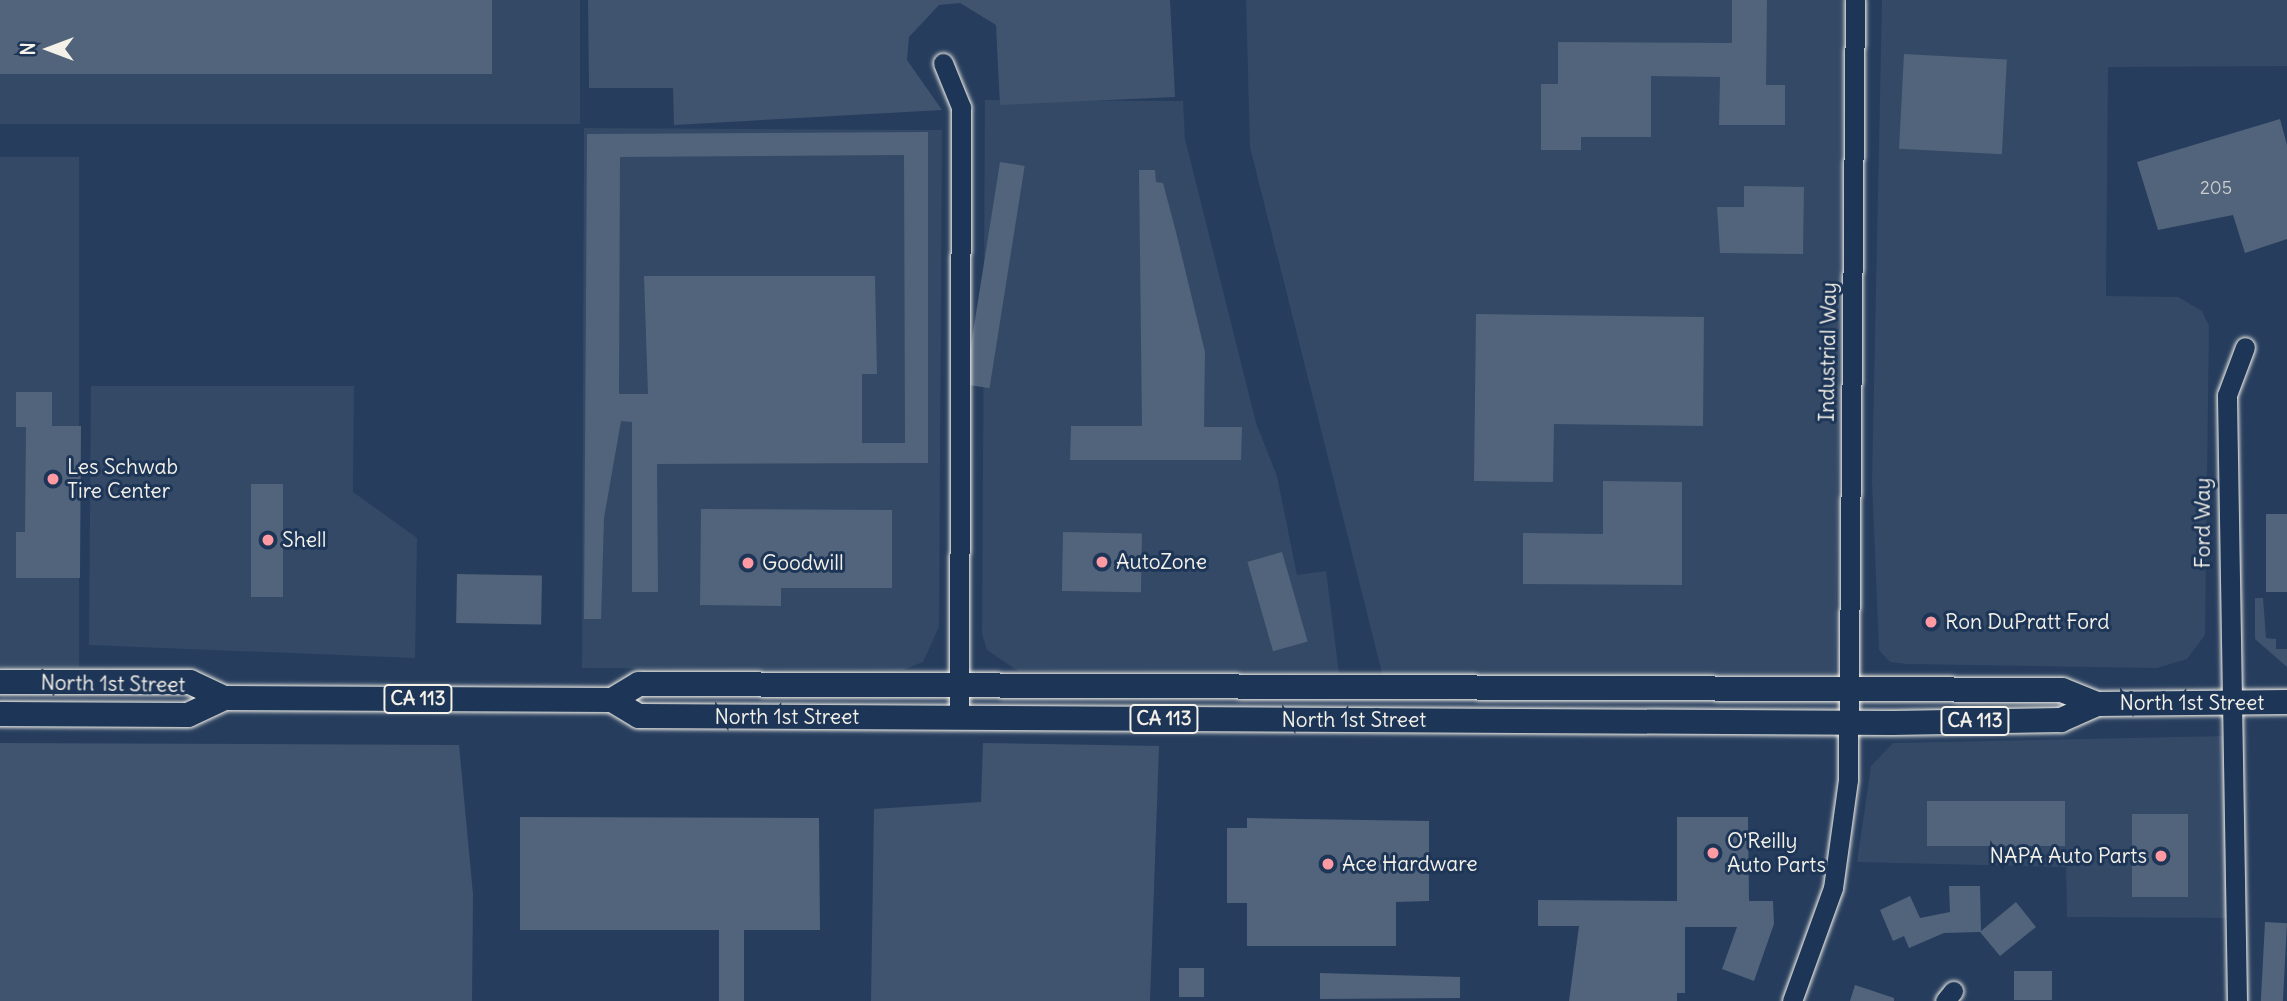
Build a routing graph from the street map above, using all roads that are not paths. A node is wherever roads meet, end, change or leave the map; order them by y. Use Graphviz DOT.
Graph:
graph roads {
  1 [pos="1855,0"];
  2 [pos="943,63"];
  3 [pos="2245,347"];
  4 [pos="0,682"];
  5 [pos="959,685"];
  6 [pos="224,698"];
  7 [pos="612,700"];
  8 [pos="2287,702"];
  9 [pos="2230,703"];
  10 [pos="1849,706"];
  11 [pos="0,714"];
  12 [pos="959,718"];
  13 [pos="1793,1001"];
  14 [pos="2237,1001"];
  1 -- 10 [label="street, Industrial Way"];
  2 -- 5 [label="street"];
  3 -- 9 [label="street, Ford Way"];
  4 -- 6 [label="main road, North 1st Street / CA 113"];
  5 -- 7 [label="main road, North 1st Street / CA 113"];
  5 -- 10 [label="main road, North 1st Street / CA 113"];
  5 -- 12 [label="street"];
  6 -- 7 [label="main road, North 1st Street / CA 113"];
  6 -- 11 [label="main road, North 1st Street / CA 113"];
  7 -- 12 [label="main road, North 1st Street / CA 113"];
  8 -- 9 [label="main road, North 1st Street / CA 113"];
  9 -- 10 [label="main road, North 1st Street / CA 113"];
  9 -- 14 [label="street, Ford Way"];
  10 -- 12 [label="main road, North 1st Street / CA 113"];
  10 -- 13 [label="street, Industrial Way"];
}
